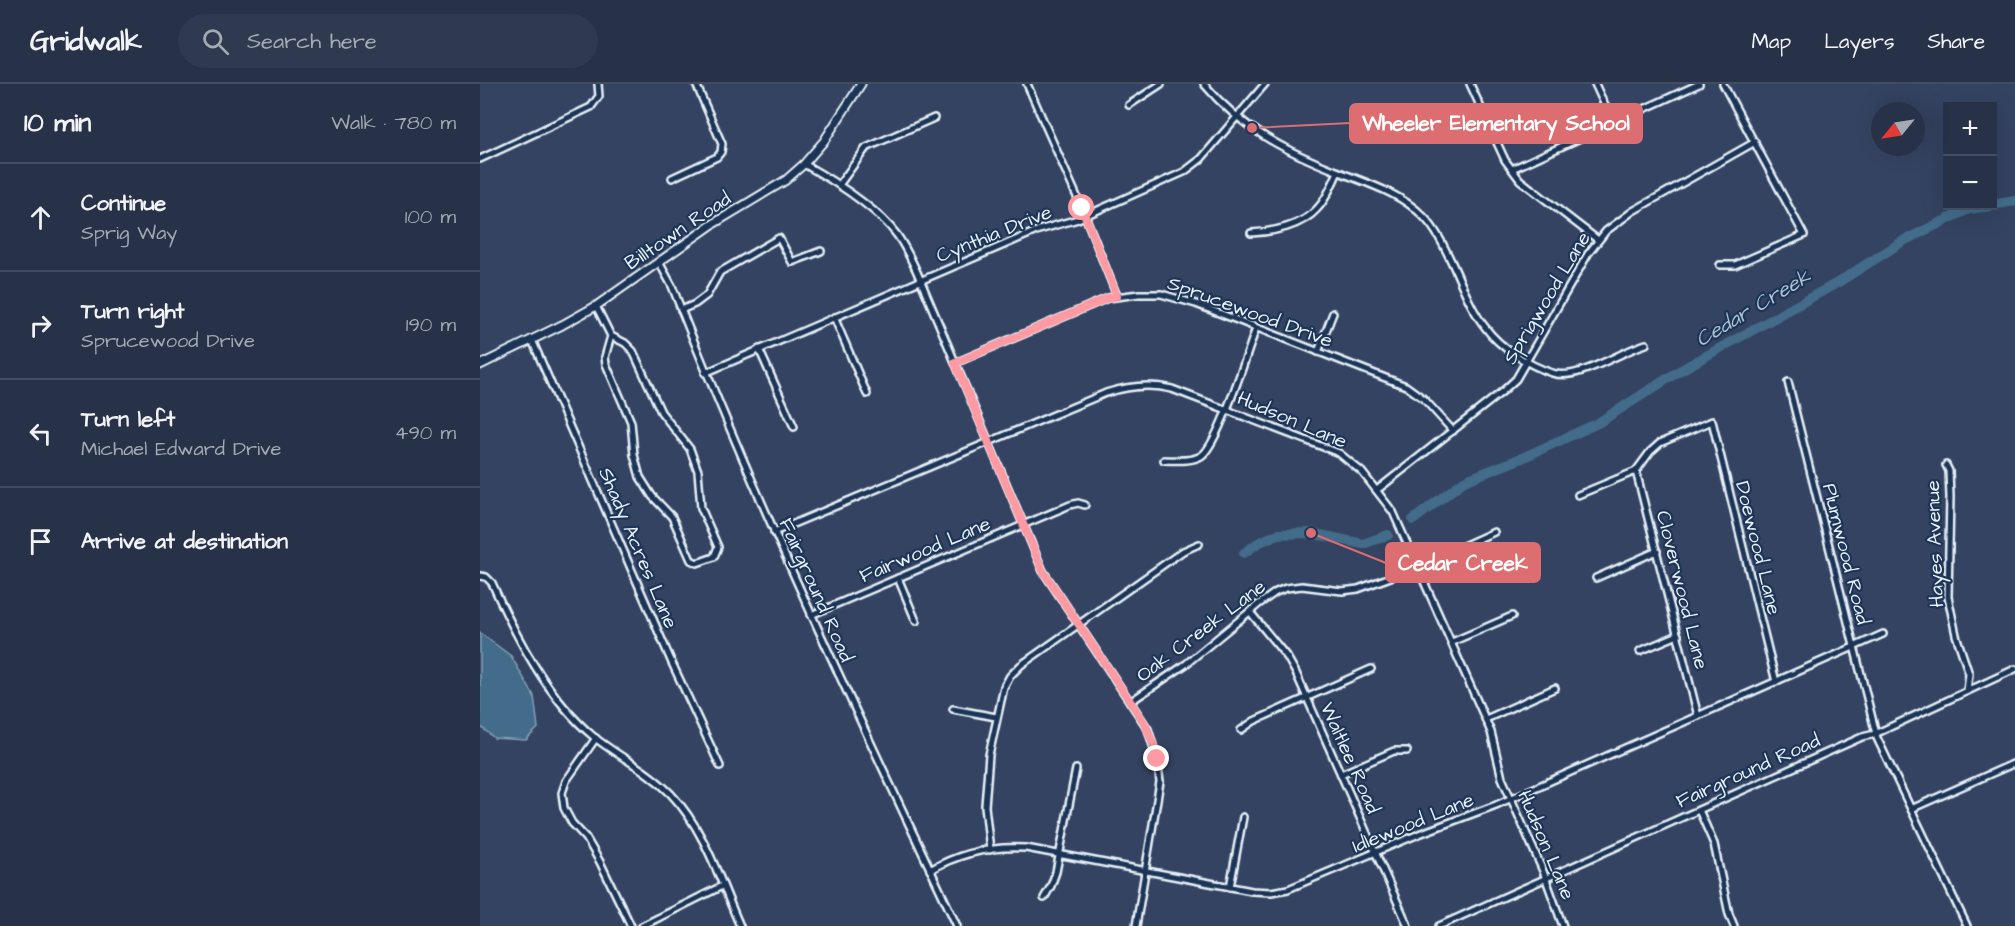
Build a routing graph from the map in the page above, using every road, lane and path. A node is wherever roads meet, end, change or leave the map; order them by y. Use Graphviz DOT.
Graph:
graph roads {
  1 [pos="598,84"];
  2 [pos="696,84"];
  3 [pos="861,84"];
  4 [pos="1027,84"];
  5 [pos="1161,84"];
  6 [pos="1204,84"];
  7 [pos="1265,84"];
  8 [pos="1470,84"];
  9 [pos="1595,84"];
  10 [pos="1699,84"];
  11 [pos="1723,84"];
  12 [pos="1129,105"];
  13 [pos="1236,117"];
  14 [pos="934,118"];
  15 [pos="1613,123"];
  16 [pos="1755,142"];
  17 [pos="480,159"];
  18 [pos="804,164"];
  19 [pos="1512,169"];
  20 [pos="1338,172"];
  21 [pos="672,178"];
  22 [pos="839,186"];
  23 [pos="1085,215"];
  24 [pos="1251,233"];
  25 [pos="1598,240"];
  26 [pos="821,251"];
  27 [pos="659,262"];
  28 [pos="1720,265"];
  29 [pos="920,280"];
  30 [pos="1117,296"];
  31 [pos="596,306"];
  32 [pos="681,310"];
  33 [pos="1333,313"];
  34 [pos="834,317"];
  35 [pos="1257,328"];
  36 [pos="611,336"];
  37 [pos="532,340"];
  38 [pos="1646,344"];
  39 [pos="759,349"];
  40 [pos="1318,352"];
  41 [pos="481,361"];
  42 [pos="1527,361"];
  43 [pos="955,363"];
  44 [pos="705,373"];
  45 [pos="1788,382"];
  46 [pos="867,394"];
  47 [pos="1226,408"];
  48 [pos="794,427"];
  49 [pos="1453,431"];
  50 [pos="988,442"];
  51 [pos="1164,460"];
  52 [pos="1946,465"];
  53 [pos="1636,471"];
  54 [pos="1377,490"];
  55 [pos="1578,495"];
  56 [pos="1085,505"];
  57 [pos="1023,525"];
  58 [pos="774,532"];
  59 [pos="1494,532"];
  60 [pos="1199,544"];
  61 [pos="1657,552"];
  62 [pos="1418,566"];
  63 [pos="480,576"];
  64 [pos="898,578"];
  65 [pos="1596,578"];
  66 [pos="1250,612"];
  67 [pos="811,615"];
  68 [pos="1512,616"];
  69 [pos="916,621"];
  70 [pos="1078,626"];
  71 [pos="1883,634"];
  72 [pos="1678,635"];
  73 [pos="1452,642"];
  74 [pos="1853,648"];
  75 [pos="1640,651"];
  76 [pos="1371,669"];
  77 [pos="2015,669"];
  78 [pos="1776,682"];
  79 [pos="1555,688"];
  80 [pos="1967,691"];
  81 [pos="1307,697"];
  82 [pos="1130,702"];
  83 [pos="953,709"];
  84 [pos="1698,716"];
  85 [pos="996,717"];
  86 [pos="1486,719"];
  87 [pos="1241,730"];
  88 [pos="1875,734"];
  89 [pos="596,738"];
  90 [pos="1407,751"];
  91 [pos="2015,763"];
  92 [pos="720,766"];
  93 [pos="1076,769"];
  94 [pos="1341,774"];
  95 [pos="1510,799"];
  96 [pos="1911,809"];
  97 [pos="1698,810"];
  98 [pos="1243,817"];
  99 [pos="990,850"];
  100 [pos="1375,852"];
  101 [pos="1059,854"];
  102 [pos="930,870"];
  103 [pos="1145,871"];
  104 [pos="1545,878"];
  105 [pos="722,886"];
  106 [pos="1230,887"];
  107 [pos="1044,898"];
  108 [pos="631,926"];
  109 [pos="642,926"];
  110 [pos="740,926"];
  111 [pos="957,926"];
  112 [pos="1136,926"];
  113 [pos="1408,926"];
  114 [pos="1439,926"];
  115 [pos="1563,926"];
  116 [pos="1734,926"];
  117 [pos="1967,926"];
  1 -- 17 [label="street"];
  2 -- 21 [label="street"];
  3 -- 18 [label="main road, Billtown Road"];
  4 -- 23 [label="street"];
  5 -- 12 [label="street"];
  6 -- 13 [label="street"];
  7 -- 13 [label="street, Cynthia Drive"];
  8 -- 19 [label="street"];
  9 -- 15 [label="street"];
  10 -- 15 [label="street"];
  11 -- 16 [label="street"];
  13 -- 20 [label="street"];
  13 -- 23 [label="street, Cynthia Drive"];
  14 -- 22 [label="street"];
  15 -- 19 [label="street"];
  16 -- 25 [label="street, Sprigwood Lane"];
  16 -- 28 [label="street"];
  18 -- 22 [label="street"];
  18 -- 27 [label="main road, Billtown Road"];
  19 -- 25 [label="street"];
  20 -- 24 [label="street"];
  20 -- 42 [label="street"];
  22 -- 29 [label="street"];
  23 -- 29 [label="street, Cynthia Drive"];
  23 -- 30 [label="street"];
  25 -- 42 [label="street, Sprigwood Lane"];
  26 -- 32 [label="street"];
  27 -- 31 [label="main road, Billtown Road"];
  27 -- 32 [label="street, Fairground Road"];
  29 -- 34 [label="street, Cynthia Drive"];
  29 -- 43 [label="street"];
  30 -- 35 [label="street, Sprucewood Drive"];
  30 -- 43 [label="street, Sprucewood Drive"];
  31 -- 36 [label="street"];
  31 -- 37 [label="main road, Billtown Road"];
  32 -- 44 [label="street, Fairground Road"];
  33 -- 40 [label="street"];
  34 -- 39 [label="street, Cynthia Drive"];
  34 -- 46 [label="street"];
  35 -- 40 [label="street, Sprucewood Drive"];
  35 -- 47 [label="street"];
  36 -- 36 [label="street"];
  37 -- 41 [label="main road, Billtown Road"];
  37 -- 92 [label="street, Shady Acres Lane"];
  38 -- 42 [label="street"];
  39 -- 44 [label="street, Cynthia Drive"];
  39 -- 48 [label="street"];
  40 -- 49 [label="street, Sprucewood Drive"];
  42 -- 49 [label="street, Sprigwood Lane"];
  43 -- 50 [label="street"];
  44 -- 58 [label="street, Fairground Road"];
  45 -- 74 [label="street, Plumwood Road"];
  47 -- 50 [label="street, Hudson Lane"];
  47 -- 51 [label="street"];
  47 -- 54 [label="street, Hudson Lane"];
  49 -- 54 [label="street, Sprigwood Lane"];
  50 -- 57 [label="street"];
  50 -- 58 [label="street, Hudson Lane"];
  52 -- 80 [label="street, Hayes Avenue"];
  53 -- 55 [label="street"];
  53 -- 61 [label="street, Cloverwood Lane"];
  53 -- 78 [label="street, Doewood Lane"];
  54 -- 62 [label="street, Hudson Lane"];
  56 -- 57 [label="street, Fairwood Lane"];
  57 -- 64 [label="street, Fairwood Lane"];
  57 -- 70 [label="street"];
  58 -- 67 [label="street, Fairground Road"];
  59 -- 62 [label="street, Oak Creek Lane"];
  60 -- 70 [label="street"];
  61 -- 65 [label="street"];
  61 -- 72 [label="street, Cloverwood Lane"];
  62 -- 66 [label="street, Oak Creek Lane"];
  62 -- 73 [label="street, Hudson Lane"];
  63 -- 89 [label="street"];
  64 -- 67 [label="street, Fairwood Lane"];
  64 -- 69 [label="street"];
  66 -- 81 [label="street, Waltlee Road"];
  66 -- 82 [label="street, Oak Creek Lane"];
  67 -- 102 [label="street, Fairground Road"];
  68 -- 73 [label="street"];
  70 -- 82 [label="street"];
  70 -- 85 [label="street"];
  71 -- 74 [label="street, Idlewood Lane"];
  72 -- 75 [label="street"];
  72 -- 84 [label="street, Cloverwood Lane"];
  73 -- 86 [label="street, Hudson Lane"];
  74 -- 78 [label="street, Idlewood Lane"];
  74 -- 88 [label="street, Plumwood Road"];
  76 -- 81 [label="street"];
  77 -- 80 [label="street, Fairground Road"];
  78 -- 84 [label="street, Idlewood Lane"];
  79 -- 86 [label="street"];
  80 -- 88 [label="street, Fairground Road"];
  81 -- 87 [label="street"];
  81 -- 94 [label="street, Waltlee Road"];
  82 -- 103 [label="street"];
  83 -- 85 [label="street"];
  84 -- 95 [label="street, Idlewood Lane"];
  85 -- 99 [label="street"];
  86 -- 95 [label="street, Hudson Lane"];
  88 -- 96 [label="street"];
  88 -- 97 [label="street, Fairground Road"];
  89 -- 105 [label="street"];
  89 -- 108 [label="street"];
  90 -- 94 [label="street"];
  91 -- 96 [label="street"];
  93 -- 101 [label="street"];
  94 -- 100 [label="street, Waltlee Road"];
  95 -- 100 [label="street, Idlewood Lane"];
  95 -- 104 [label="street, Hudson Lane"];
  96 -- 117 [label="street"];
  97 -- 104 [label="street, Fairground Road"];
  97 -- 116 [label="street"];
  98 -- 106 [label="street"];
  99 -- 101 [label="street, Idlewood Lane"];
  99 -- 102 [label="street, Idlewood Lane"];
  100 -- 106 [label="street, Idlewood Lane"];
  100 -- 113 [label="street, Waltlee Road"];
  101 -- 103 [label="street, Idlewood Lane"];
  101 -- 107 [label="street"];
  102 -- 111 [label="street, Fairground Road"];
  103 -- 106 [label="street, Idlewood Lane"];
  103 -- 112 [label="street"];
  104 -- 114 [label="street, Fairground Road"];
  104 -- 115 [label="street, Hudson Lane"];
  105 -- 109 [label="street"];
  105 -- 110 [label="street"];
}
